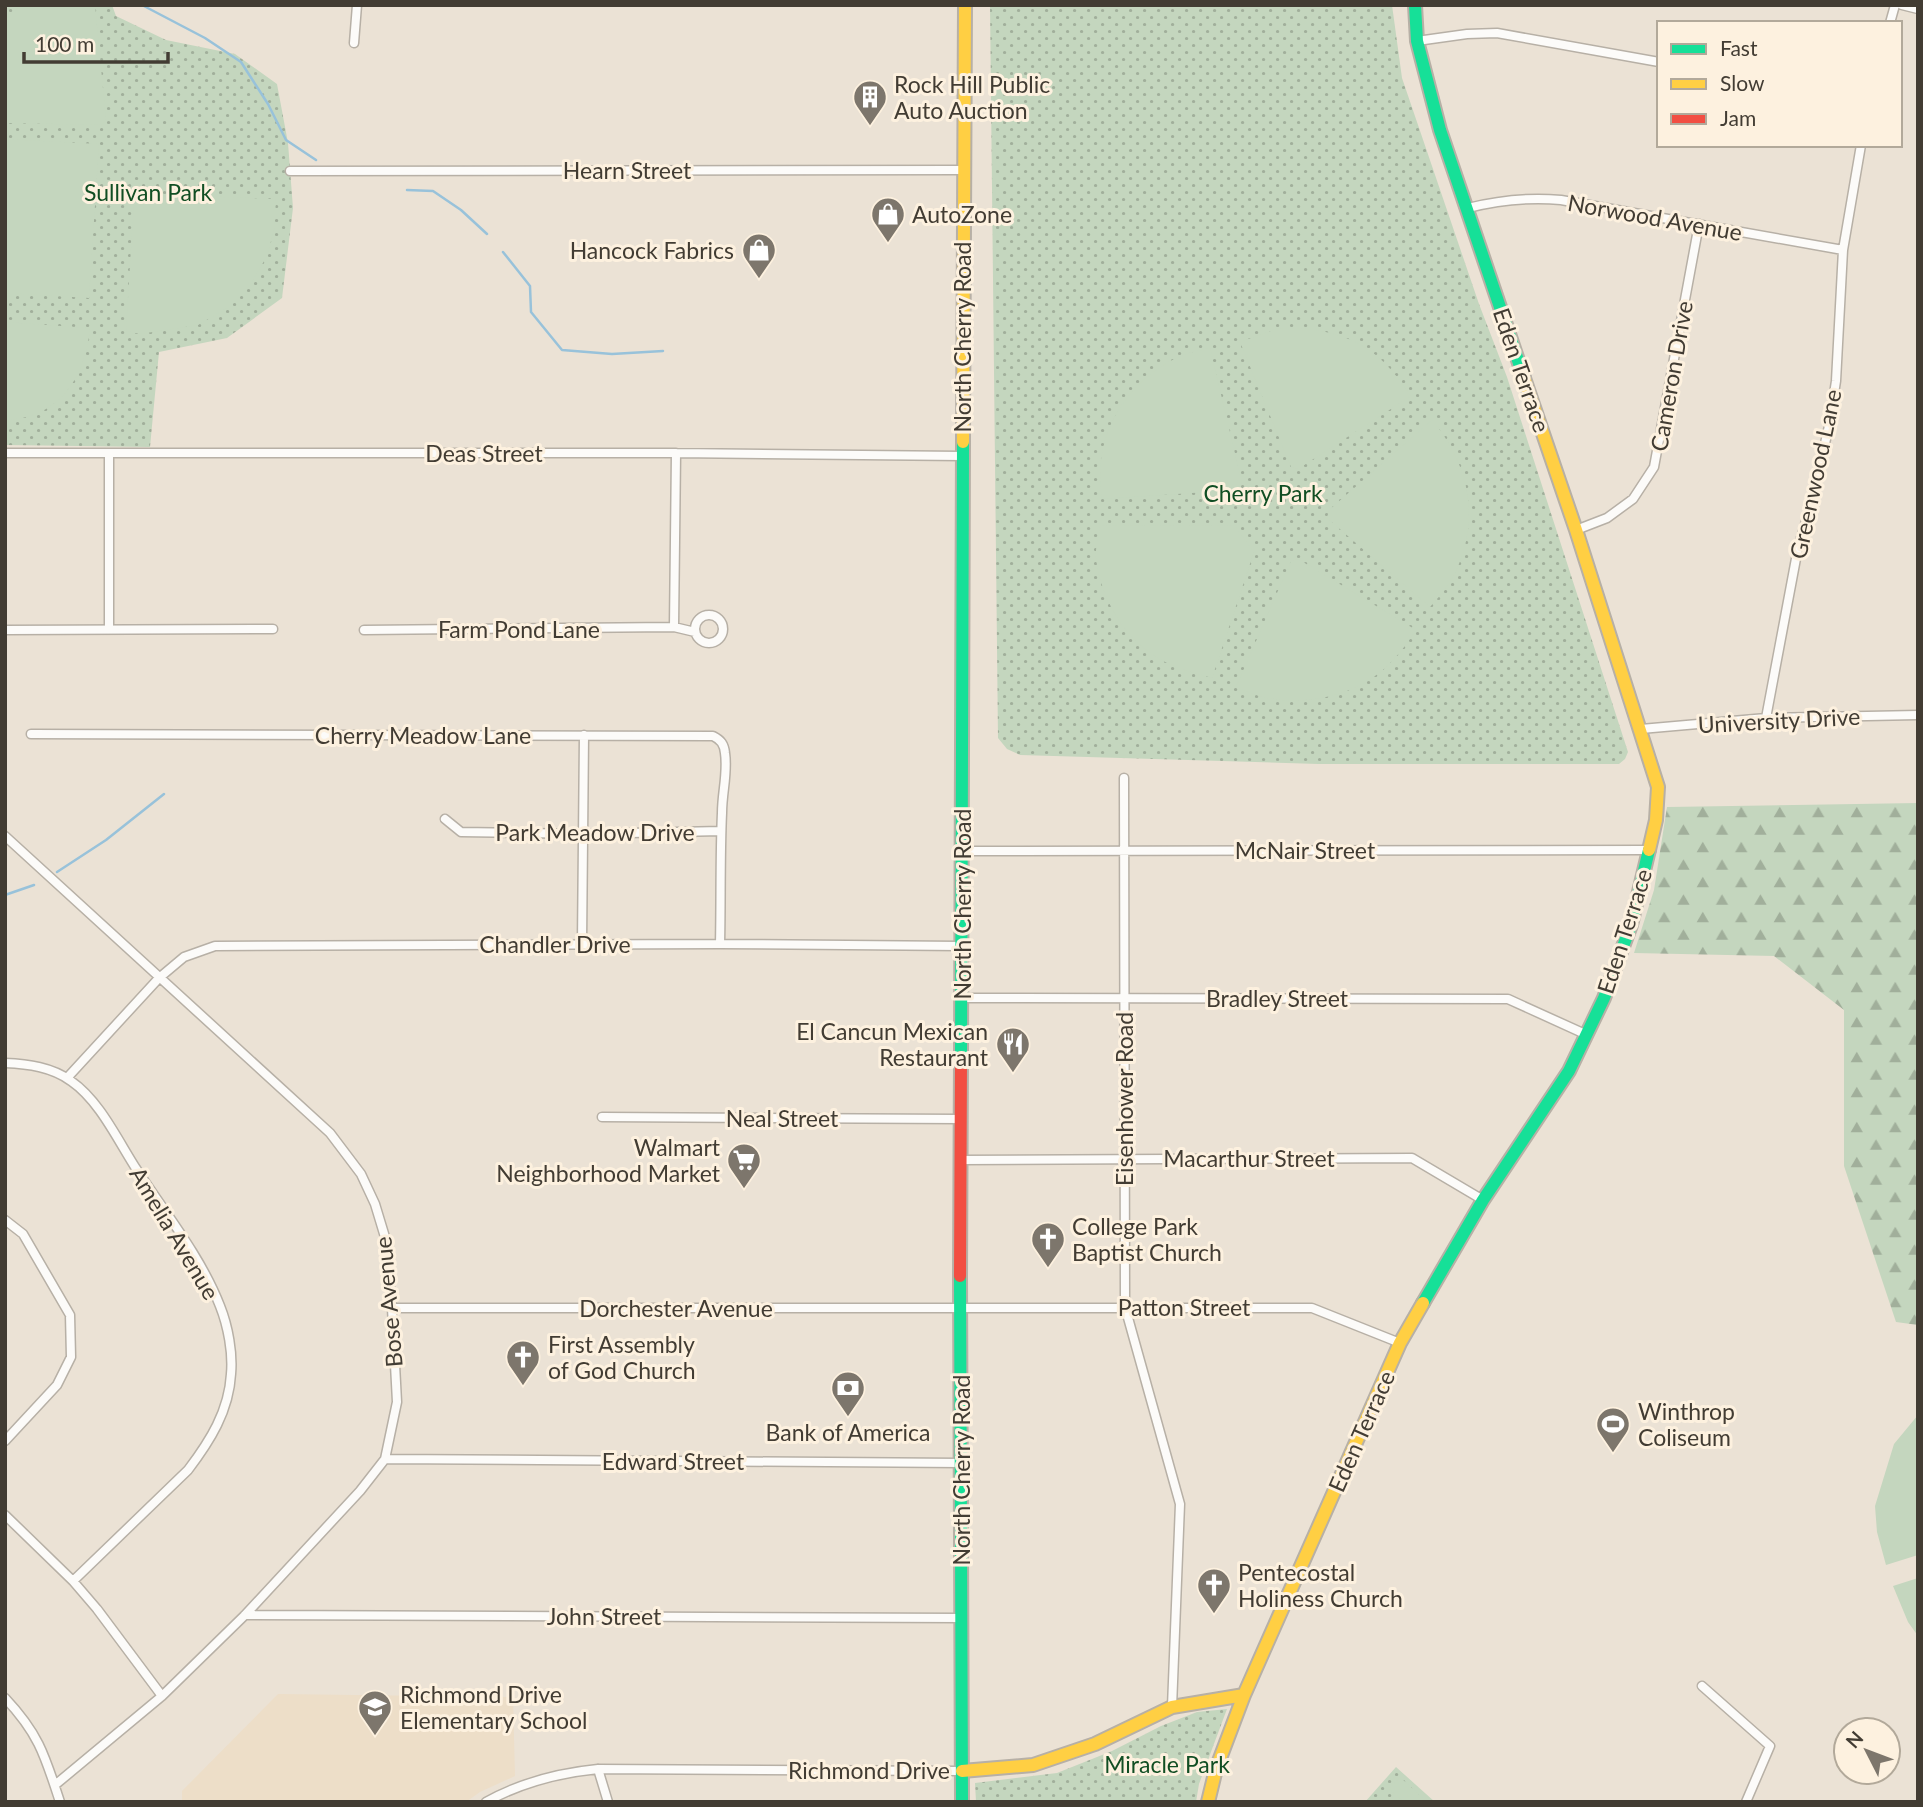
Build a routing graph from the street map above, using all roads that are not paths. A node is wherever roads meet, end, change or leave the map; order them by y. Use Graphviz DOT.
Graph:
graph roads {
  1 [pos="357,5"];
  2 [pos="965,5"];
  3 [pos="1415,5"];
  4 [pos="1902,5"];
  5 [pos="1918,9"];
  6 [pos="1418,41"];
  7 [pos="354,43"];
  8 [pos="1657,62"];
  9 [pos="1861,147"];
  10 [pos="963,170"];
  11 [pos="290,171"];
  12 [pos="1468,208"];
  13 [pos="1699,224"];
  14 [pos="1843,250"];
  15 [pos="5,453"];
  16 [pos="676,453"];
  17 [pos="109,454"];
  18 [pos="962,456"];
  19 [pos="1576,530"];
  20 [pos="674,627"];
  21 [pos="109,629"];
  22 [pos="273,629"];
  23 [pos="364,630"];
  24 [pos="5,631"];
  25 [pos="695,632"];
  26 [pos="1918,715"];
  27 [pos="1766,718"];
  28 [pos="1641,729"];
  29 [pos="31,734"];
  30 [pos="584,735"];
  31 [pos="1124,778"];
  32 [pos="445,819"];
  33 [pos="721,831"];
  34 [pos="584,834"];
  35 [pos="5,836"];
  36 [pos="1124,850"];
  37 [pos="1649,850"];
  38 [pos="961,851"];
  39 [pos="582,944"];
  40 [pos="720,944"];
  41 [pos="961,946"];
  42 [pos="159,978"];
  43 [pos="962,998"];
  44 [pos="1123,998"];
  45 [pos="1585,1034"];
  46 [pos="5,1063"];
  47 [pos="67,1078"];
  48 [pos="602,1117"];
  49 [pos="961,1119"];
  50 [pos="1124,1158"];
  51 [pos="961,1160"];
  52 [pos="1483,1200"];
  53 [pos="5,1220"];
  54 [pos="960,1307"];
  55 [pos="1125,1307"];
  56 [pos="392,1308"];
  57 [pos="1400,1343"];
  58 [pos="5,1441"];
  59 [pos="385,1459"];
  60 [pos="962,1463"];
  61 [pos="5,1515"];
  62 [pos="73,1581"];
  63 [pos="245,1615"];
  64 [pos="962,1618"];
  65 [pos="1702,1686"];
  66 [pos="1244,1695"];
  67 [pos="162,1696"];
  68 [pos="5,1698"];
  69 [pos="1172,1707"];
  70 [pos="598,1769"];
  71 [pos="962,1771"];
  72 [pos="55,1785"];
  73 [pos="60,1802"];
  74 [pos="486,1802"];
  75 [pos="608,1802"];
  76 [pos="962,1802"];
  77 [pos="1208,1802"];
  78 [pos="1746,1802"];
  1 -- 7 [label="street"];
  2 -- 10 [label="street, North Cherry Road"];
  3 -- 6 [label="street, Eden Terrace"];
  4 -- 5 [label="street"];
  6 -- 8 [label="street"];
  6 -- 12 [label="street, Eden Terrace"];
  9 -- 14 [label="street, Greenwood Lane"];
  10 -- 11 [label="street, Hearn Street"];
  10 -- 18 [label="street, North Cherry Road"];
  12 -- 13 [label="street, Norwood Avenue"];
  12 -- 19 [label="street, Eden Terrace"];
  13 -- 14 [label="street, Norwood Avenue"];
  13 -- 19 [label="street, Cameron Drive"];
  14 -- 27 [label="street, Greenwood Lane"];
  15 -- 17 [label="street, Deas Street"];
  16 -- 17 [label="street, Deas Street"];
  16 -- 18 [label="street, Deas Street"];
  16 -- 20 [label="street"];
  17 -- 21 [label="street"];
  18 -- 38 [label="street, North Cherry Road"];
  19 -- 28 [label="street, Eden Terrace"];
  20 -- 23 [label="street, Farm Pond Lane"];
  20 -- 25 [label="street, Farm Pond Lane"];
  21 -- 22 [label="street"];
  21 -- 24 [label="street"];
  26 -- 27 [label="street, University Drive"];
  27 -- 28 [label="street, University Drive"];
  28 -- 37 [label="street, Eden Terrace"];
  29 -- 30 [label="street, Cherry Meadow Lane"];
  30 -- 33 [label="street, Cherry Meadow Lane"];
  30 -- 34 [label="street"];
  31 -- 36 [label="street, Eisenhower Road"];
  32 -- 34 [label="street, Park Meadow Drive"];
  33 -- 34 [label="street, Park Meadow Drive"];
  33 -- 40 [label="street, Park Meadow Drive"];
  34 -- 39 [label="street"];
  35 -- 42 [label="street, Bose Avenue"];
  36 -- 37 [label="street, McNair Street"];
  36 -- 38 [label="street, McNair Street"];
  36 -- 44 [label="street, Eisenhower Road"];
  37 -- 45 [label="street, Eden Terrace"];
  38 -- 41 [label="street, North Cherry Road"];
  39 -- 40 [label="street, Chandler Drive"];
  39 -- 42 [label="street, Chandler Drive"];
  40 -- 41 [label="street, Chandler Drive"];
  41 -- 43 [label="street, North Cherry Road"];
  42 -- 47 [label="street, Chandler Drive"];
  42 -- 56 [label="street, Bose Avenue"];
  43 -- 44 [label="street, Bradley Street"];
  43 -- 49 [label="street, North Cherry Road"];
  44 -- 45 [label="street, Bradley Street"];
  44 -- 50 [label="street, Eisenhower Road"];
  45 -- 52 [label="street, Eden Terrace"];
  46 -- 47 [label="street, Amelia Avenue"];
  47 -- 62 [label="street, Amelia Avenue"];
  48 -- 49 [label="street, Neal Street"];
  49 -- 51 [label="street, North Cherry Road"];
  50 -- 51 [label="street, Macarthur Street"];
  50 -- 52 [label="street, Macarthur Street"];
  50 -- 55 [label="street, Eisenhower Road"];
  51 -- 54 [label="street, North Cherry Road"];
  52 -- 57 [label="street, Eden Terrace"];
  53 -- 58 [label="street"];
  54 -- 55 [label="street, Patton Street"];
  54 -- 56 [label="street, Dorchester Avenue"];
  54 -- 60 [label="street, North Cherry Road"];
  55 -- 57 [label="street, Patton Street"];
  55 -- 69 [label="street, Eisenhower Road"];
  56 -- 59 [label="street, Bose Avenue"];
  57 -- 66 [label="street, Eden Terrace"];
  59 -- 60 [label="street, Edward Street"];
  59 -- 63 [label="street, Bose Avenue"];
  60 -- 64 [label="street, North Cherry Road"];
  61 -- 62 [label="street"];
  62 -- 67 [label="street"];
  63 -- 64 [label="street, John Street"];
  63 -- 67 [label="street, Bose Avenue"];
  64 -- 71 [label="street, North Cherry Road"];
  65 -- 78 [label="street"];
  66 -- 69 [label="street, Richmond Drive"];
  66 -- 77 [label="street, Eden Terrace"];
  67 -- 72 [label="street, Bose Avenue"];
  68 -- 72 [label="street"];
  69 -- 71 [label="street, Richmond Drive"];
  70 -- 71 [label="street, Richmond Drive"];
  70 -- 74 [label="street, Richmond Drive"];
  70 -- 75 [label="street"];
  71 -- 76 [label="street, North Cherry Road"];
  72 -- 73 [label="street"];
}
